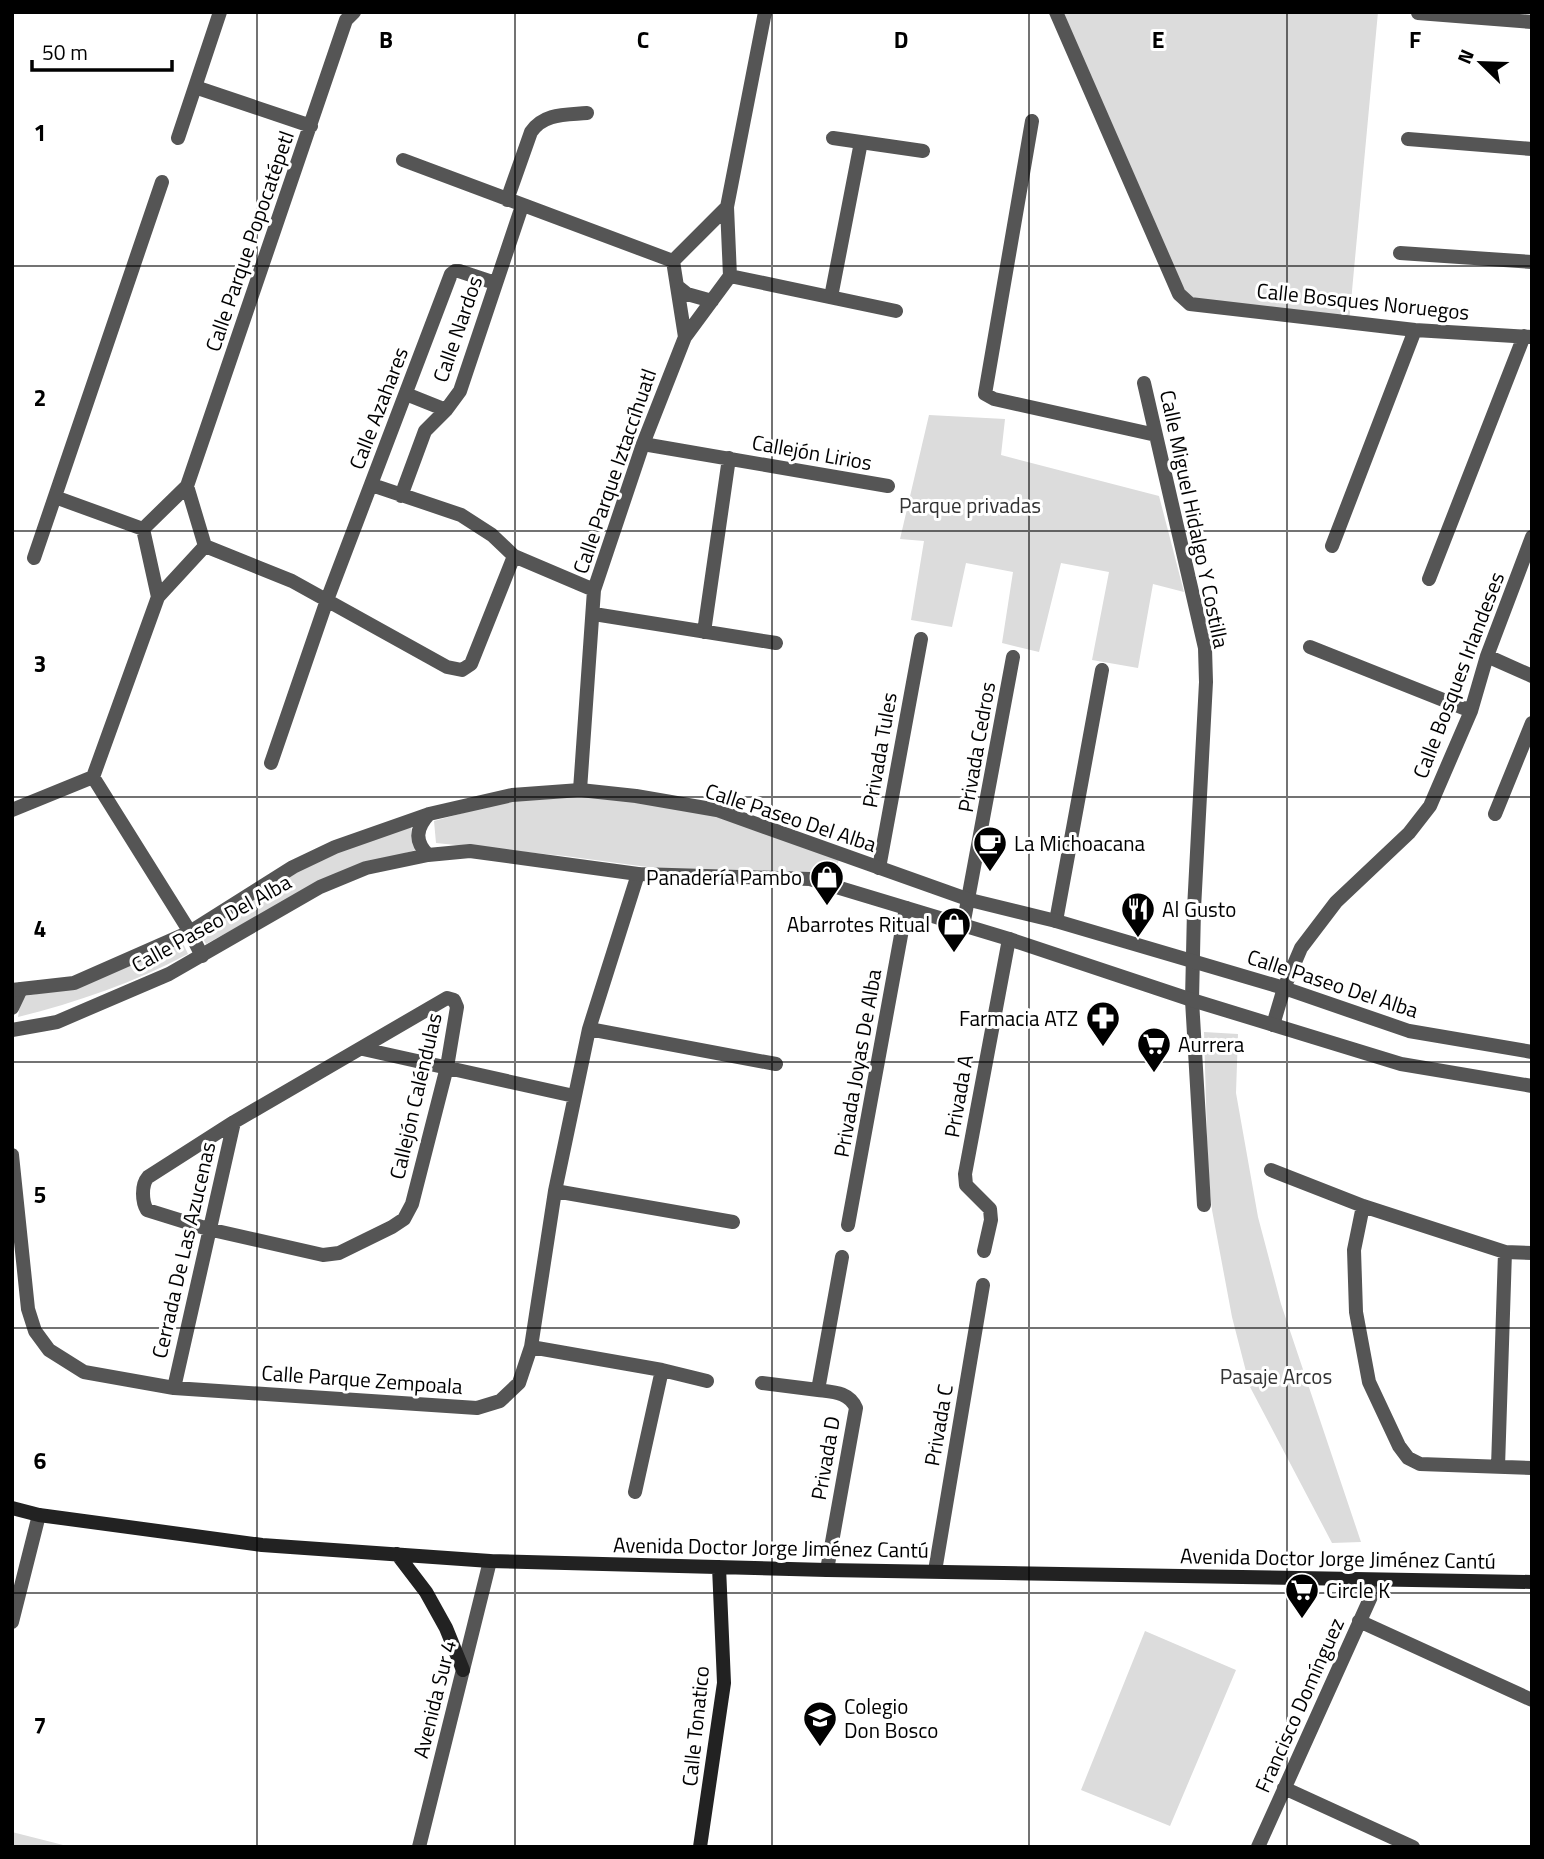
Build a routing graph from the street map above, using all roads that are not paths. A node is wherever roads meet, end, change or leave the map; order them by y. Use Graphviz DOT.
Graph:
graph roads {
  1 [pos="220,12"];
  2 [pos="354,12"];
  3 [pos="765,12"];
  4 [pos="1056,12"];
  5 [pos="1418,13"];
  6 [pos="1532,22"];
  7 [pos="195,87"];
  8 [pos="587,113"];
  9 [pos="1032,121"];
  10 [pos="311,126"];
  11 [pos="178,138"];
  12 [pos="833,138"];
  13 [pos="1408,139"];
  14 [pos="861,142"];
  15 [pos="1532,149"];
  16 [pos="923,151"];
  17 [pos="402,160"];
  18 [pos="162,182"];
  19 [pos="507,200"];
  20 [pos="522,206"];
  21 [pos="727,207"];
  22 [pos="1400,253"];
  23 [pos="673,261"];
  24 [pos="1532,262"];
  25 [pos="730,276"];
  26 [pos="495,283"];
  27 [pos="677,286"];
  28 [pos="831,297"];
  29 [pos="712,301"];
  30 [pos="896,311"];
  31 [pos="1415,330"];
  32 [pos="685,337"];
  33 [pos="1528,337"];
  34 [pos="1144,383"];
  35 [pos="406,394"];
  36 [pos="446,410"];
  37 [pos="1156,435"];
  38 [pos="643,444"];
  39 [pos="729,458"];
  40 [pos="372,485"];
  41 [pos="187,486"];
  42 [pos="887,486"];
  43 [pos="401,496"];
  44 [pos="55,497"];
  45 [pos="143,529"];
  46 [pos="1532,537"];
  47 [pos="205,546"];
  48 [pos="1332,546"];
  49 [pos="514,556"];
  50 [pos="34,558"];
  51 [pos="1526,569"];
  52 [pos="1429,579"];
  53 [pos="594,590"];
  54 [pos="158,597"];
  55 [pos="327,600"];
  56 [pos="594,614"];
  57 [pos="704,632"];
  58 [pos="921,639"];
  59 [pos="776,643"];
  60 [pos="1310,647"];
  61 [pos="1487,656"];
  62 [pos="1013,657"];
  63 [pos="1102,670"];
  64 [pos="1532,676"];
  65 [pos="1471,711"];
  66 [pos="1532,723"];
  67 [pos="271,763"];
  68 [pos="93,777"];
  69 [pos="580,790"];
  70 [pos="12,810"];
  71 [pos="429,814"];
  72 [pos="1495,814"];
  73 [pos="428,855"];
  74 [pos="879,868"];
  75 [pos="638,874"];
  76 [pos="970,900"];
  77 [pos="906,908"];
  78 [pos="1056,920"];
  79 [pos="963,926"];
  80 [pos="190,932"];
  81 [pos="1009,939"];
  82 [pos="202,956"];
  83 [pos="1193,961"];
  84 [pos="1284,988"];
  85 [pos="17,989"];
  86 [pos="1192,1000"];
  87 [pos="12,1008"];
  88 [pos="1273,1025"];
  89 [pos="589,1028"];
  90 [pos="12,1030"];
  91 [pos="363,1049"];
  92 [pos="1532,1052"];
  93 [pos="776,1064"];
  94 [pos="447,1068"];
  95 [pos="1532,1086"];
  96 [pos="574,1096"];
  97 [pos="234,1122"];
  98 [pos="12,1155"];
  99 [pos="1271,1170"];
  100 [pos="555,1191"];
  101 [pos="1204,1205"];
  102 [pos="1363,1206"];
  103 [pos="733,1222"];
  104 [pos="848,1225"];
  105 [pos="208,1229"];
  106 [pos="16,1234"];
  107 [pos="984,1251"];
  108 [pos="1505,1252"];
  109 [pos="1532,1253"];
  110 [pos="842,1257"];
  111 [pos="984,1285"];
  112 [pos="531,1347"];
  113 [pos="662,1370"];
  114 [pos="707,1381"];
  115 [pos="762,1383"];
  116 [pos="174,1388"];
  117 [pos="818,1390"];
  118 [pos="1498,1467"];
  119 [pos="1532,1468"];
  120 [pos="635,1492"];
  121 [pos="12,1508"];
  122 [pos="39,1515"];
  123 [pos="397,1554"];
  124 [pos="490,1561"];
  125 [pos="719,1567"];
  126 [pos="827,1570"];
  127 [pos="935,1571"];
  128 [pos="1378,1581"];
  129 [pos="1532,1582"];
  130 [pos="1359,1621"];
  131 [pos="12,1622"];
  132 [pos="463,1670"];
  133 [pos="1532,1700"];
  134 [pos="1284,1788"];
  135 [pos="419,1847"];
  136 [pos="700,1847"];
  137 [pos="1258,1847"];
  138 [pos="1413,1847"];
  1 -- 7 [label="street"];
  2 -- 10 [label="street, Calle Parque Popocatépetl"];
  3 -- 21 [label="street"];
  4 -- 31 [label="street, Calle Bosques Noruegos"];
  5 -- 6 [label="street"];
  7 -- 10 [label="street"];
  7 -- 11 [label="street"];
  8 -- 19 [label="street"];
  9 -- 37 [label="street"];
  10 -- 41 [label="street, Calle Parque Popocatépetl"];
  12 -- 14 [label="street"];
  13 -- 15 [label="street"];
  14 -- 16 [label="street"];
  14 -- 28 [label="street"];
  17 -- 19 [label="street"];
  18 -- 44 [label="street"];
  19 -- 20 [label="street"];
  20 -- 23 [label="street"];
  20 -- 26 [label="street, Calle Nardos"];
  21 -- 23 [label="street"];
  21 -- 25 [label="street"];
  22 -- 24 [label="street"];
  23 -- 27 [label="street"];
  25 -- 28 [label="street"];
  25 -- 29 [label="street, Calle Parque Iztaccíhuatl"];
  26 -- 35 [label="street, Calle Azahares"];
  26 -- 36 [label="street, Calle Nardos"];
  27 -- 29 [label="street"];
  27 -- 32 [label="street"];
  28 -- 30 [label="street"];
  29 -- 32 [label="street, Calle Parque Iztaccíhuatl"];
  31 -- 33 [label="street, Calle Bosques Noruegos"];
  31 -- 48 [label="street"];
  32 -- 38 [label="street, Calle Parque Iztaccíhuatl"];
  33 -- 52 [label="street"];
  34 -- 37 [label="street, Calle Miguel Hidalgo Y Costilla"];
  35 -- 36 [label="street"];
  35 -- 40 [label="street, Calle Azahares"];
  36 -- 43 [label="street, Calle Nardos"];
  37 -- 83 [label="street, Calle Miguel Hidalgo Y Costilla"];
  38 -- 39 [label="street, Callejón Lirios"];
  38 -- 53 [label="street, Calle Parque Iztaccíhuatl"];
  39 -- 42 [label="street, Callejón Lirios"];
  39 -- 57 [label="street"];
  40 -- 43 [label="street"];
  40 -- 55 [label="street, Calle Azahares"];
  41 -- 45 [label="street, Calle Parque Popocatépetl"];
  41 -- 47 [label="street"];
  43 -- 49 [label="street"];
  44 -- 45 [label="street"];
  44 -- 50 [label="street"];
  45 -- 54 [label="street"];
  46 -- 51 [label="street, Calle Bosques Irlandeses"];
  47 -- 54 [label="street"];
  47 -- 55 [label="street"];
  49 -- 53 [label="street"];
  49 -- 55 [label="street"];
  51 -- 61 [label="street, Calle Bosques Irlandeses"];
  53 -- 56 [label="street, Calle Parque Iztaccíhuatl"];
  54 -- 68 [label="street"];
  55 -- 67 [label="street, Calle Azahares"];
  56 -- 57 [label="street"];
  56 -- 69 [label="street, Calle Parque Iztaccíhuatl"];
  57 -- 59 [label="street"];
  58 -- 74 [label="street, Privada Tules"];
  60 -- 65 [label="street"];
  61 -- 64 [label="street"];
  61 -- 65 [label="street, Calle Bosques Irlandeses"];
  62 -- 76 [label="street, Privada Cedros"];
  63 -- 78 [label="street"];
  65 -- 84 [label="street, Calle Bosques Irlandeses"];
  66 -- 72 [label="street"];
  68 -- 70 [label="street"];
  68 -- 80 [label="street"];
  69 -- 71 [label="street, Calle Paseo Del Alba"];
  69 -- 74 [label="street, Calle Paseo Del Alba"];
  71 -- 73 [label="street"];
  71 -- 80 [label="street, Calle Paseo Del Alba"];
  73 -- 75 [label="street, Calle Paseo Del Alba"];
  73 -- 82 [label="street, Calle Paseo Del Alba"];
  74 -- 76 [label="street, Calle Paseo Del Alba"];
  75 -- 77 [label="street, Calle Paseo Del Alba"];
  75 -- 89 [label="street, Calle Parque Zempoala"];
  76 -- 78 [label="street, Calle Paseo Del Alba"];
  76 -- 79 [label="street, Privada Cedros"];
  77 -- 79 [label="street, Calle Paseo Del Alba"];
  77 -- 104 [label="street, Privada Joyas De Alba"];
  78 -- 83 [label="street, Calle Paseo Del Alba"];
  79 -- 81 [label="street, Calle Paseo Del Alba"];
  80 -- 82 [label="street"];
  80 -- 85 [label="street, Calle Paseo Del Alba"];
  81 -- 86 [label="street, Calle Paseo Del Alba"];
  81 -- 107 [label="street, Privada A"];
  82 -- 90 [label="street, Calle Paseo Del Alba"];
  83 -- 84 [label="street, Calle Paseo Del Alba"];
  83 -- 86 [label="street, Calle Miguel Hidalgo Y Costilla"];
  84 -- 88 [label="street, Calle Bosques Irlandeses"];
  84 -- 92 [label="street, Calle Paseo Del Alba"];
  85 -- 87 [label="street"];
  86 -- 88 [label="street, Calle Paseo Del Alba"];
  86 -- 101 [label="street, Calle Miguel Hidalgo Y Costilla"];
  88 -- 95 [label="street, Calle Paseo Del Alba"];
  89 -- 93 [label="street"];
  89 -- 96 [label="street, Calle Parque Zempoala"];
  91 -- 94 [label="street"];
  91 -- 94 [label="street, Callejón Caléndulas"];
  91 -- 97 [label="street, Callejón Caléndulas"];
  94 -- 96 [label="street"];
  94 -- 105 [label="street, Callejón Caléndulas"];
  96 -- 100 [label="street, Calle Parque Zempoala"];
  97 -- 105 [label="street, Cerrada De Las Azucenas"];
  97 -- 105 [label="street, Callejón Caléndulas"];
  98 -- 106 [label="street, Calle Parque Zempoala"];
  99 -- 102 [label="street"];
  100 -- 103 [label="street"];
  100 -- 112 [label="street, Calle Parque Zempoala"];
  102 -- 108 [label="street"];
  102 -- 118 [label="street"];
  105 -- 116 [label="street, Cerrada De Las Azucenas"];
  106 -- 116 [label="street, Calle Parque Zempoala"];
  108 -- 109 [label="street"];
  108 -- 118 [label="street"];
  110 -- 117 [label="street, Privada D"];
  111 -- 127 [label="street, Privada C"];
  112 -- 113 [label="street"];
  112 -- 116 [label="street, Calle Parque Zempoala"];
  113 -- 114 [label="street"];
  113 -- 120 [label="street"];
  115 -- 117 [label="street"];
  117 -- 126 [label="street, Privada D"];
  118 -- 119 [label="street"];
  121 -- 122 [label="main road, Avenida Doctor Jorge Jiménez Cantú"];
  122 -- 123 [label="main road, Avenida Doctor Jorge Jiménez Cantú"];
  122 -- 131 [label="street"];
  123 -- 124 [label="main road, Avenida Doctor Jorge Jiménez Cantú"];
  123 -- 132 [label="main road"];
  124 -- 125 [label="main road, Avenida Doctor Jorge Jiménez Cantú"];
  124 -- 132 [label="street, Avenida Sur 4"];
  125 -- 126 [label="main road, Avenida Doctor Jorge Jiménez Cantú"];
  125 -- 136 [label="main road, Calle Tonatico"];
  126 -- 127 [label="main road, Avenida Doctor Jorge Jiménez Cantú"];
  127 -- 128 [label="main road, Avenida Doctor Jorge Jiménez Cantú"];
  128 -- 129 [label="main road, Avenida Doctor Jorge Jiménez Cantú"];
  128 -- 130 [label="street, Francisco Domínguez"];
  130 -- 133 [label="street"];
  130 -- 134 [label="street, Francisco Domínguez"];
  132 -- 135 [label="street, Avenida Sur 4"];
  134 -- 137 [label="street, Francisco Domínguez"];
  134 -- 138 [label="street"];
}
